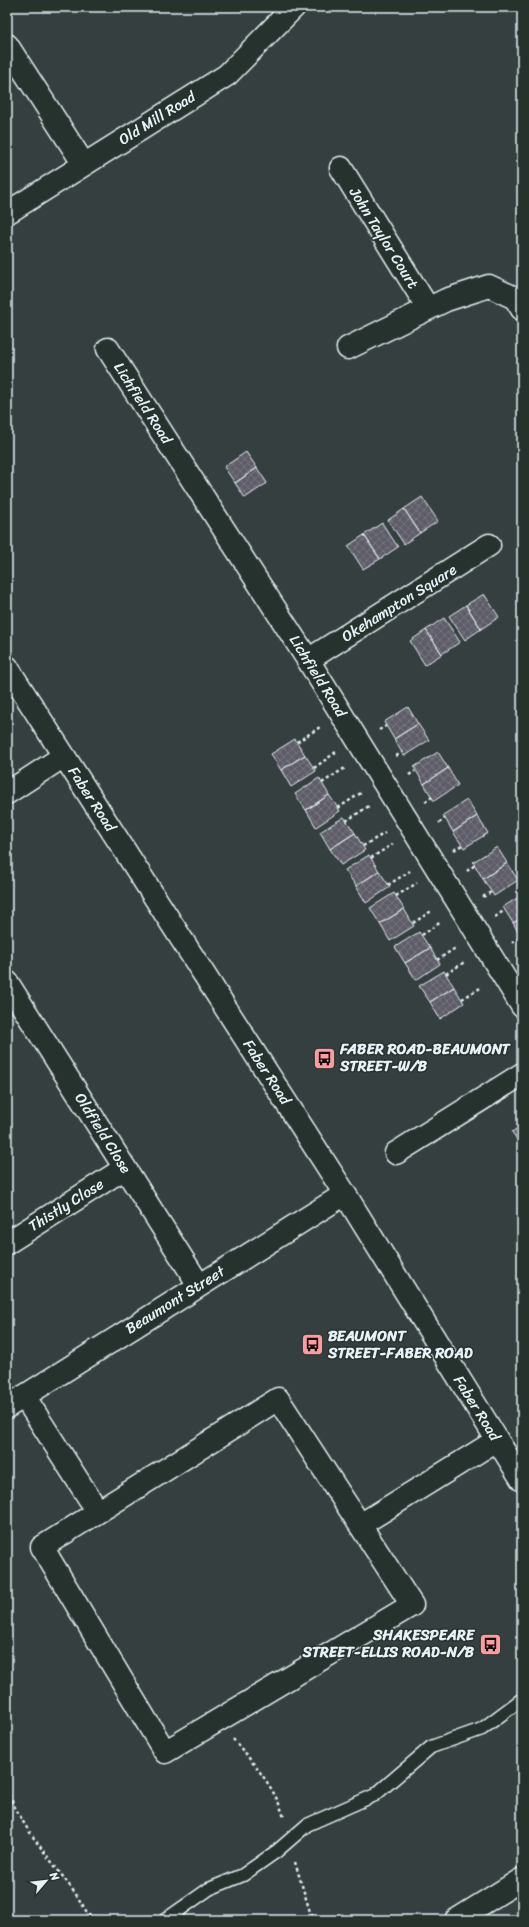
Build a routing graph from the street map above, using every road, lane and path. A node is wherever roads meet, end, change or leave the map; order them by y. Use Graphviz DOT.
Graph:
graph roads {
  1 [pos="294,7"];
  2 [pos="7,44"];
  3 [pos="83,164"];
  4 [pos="341,168"];
  5 [pos="7,213"];
  6 [pos="428,308"];
  7 [pos="522,309"];
  8 [pos="348,348"];
  9 [pos="108,349"];
  10 [pos="489,545"];
  11 [pos="308,660"];
  12 [pos="7,667"];
  13 [pos="64,756"];
  14 [pos="7,793"];
  15 [pos="7,982"];
  16 [pos="522,1006"];
  17 [pos="522,1074"];
  18 [pos="396,1153"];
  19 [pos="125,1168"];
  20 [pos="345,1194"];
  21 [pos="7,1243"];
  22 [pos="199,1285"];
  23 [pos="15,1402"];
  24 [pos="497,1440"];
  25 [pos="522,1480"];
  26 [pos="98,1512"];
  27 [pos="360,1525"];
  28 [pos="522,1699"];
  29 [pos="217,1721"];
  30 [pos="7,1789"];
  31 [pos="289,1841"];
  32 [pos="522,1879"];
  33 [pos="91,1920"];
  34 [pos="165,1920"];
  35 [pos="315,1920"];
  36 [pos="456,1920"];
  1 -- 3 [label="street, Old Mill Road"];
  2 -- 3 [label="street"];
  3 -- 5 [label="street, Old Mill Road"];
  4 -- 6 [label="street, John Taylor Court"];
  6 -- 7 [label="street"];
  6 -- 8 [label="street"];
  9 -- 11 [label="street, Lichfield Road"];
  10 -- 11 [label="street, Okehampton Square"];
  11 -- 16 [label="street, Lichfield Road"];
  12 -- 13 [label="street, Faber Road"];
  13 -- 14 [label="street"];
  13 -- 20 [label="street, Faber Road"];
  15 -- 19 [label="street, Oldfield Close"];
  17 -- 18 [label="street"];
  19 -- 21 [label="street, Thistly Close"];
  19 -- 22 [label="street, Oldfield Close"];
  20 -- 22 [label="street, Beaumont Street"];
  20 -- 24 [label="street, Faber Road"];
  22 -- 23 [label="street, Beaumont Street"];
  23 -- 26 [label="street"];
  24 -- 25 [label="street, Faber Road"];
  24 -- 27 [label="street"];
  26 -- 27 [label="street"];
  26 -- 29 [label="street"];
  27 -- 29 [label="street"];
  28 -- 31 [label="lane"];
  29 -- 31 [label="path"];
  30 -- 33 [label="path"];
  31 -- 34 [label="lane"];
  31 -- 35 [label="path"];
  32 -- 36 [label="street"];
}
